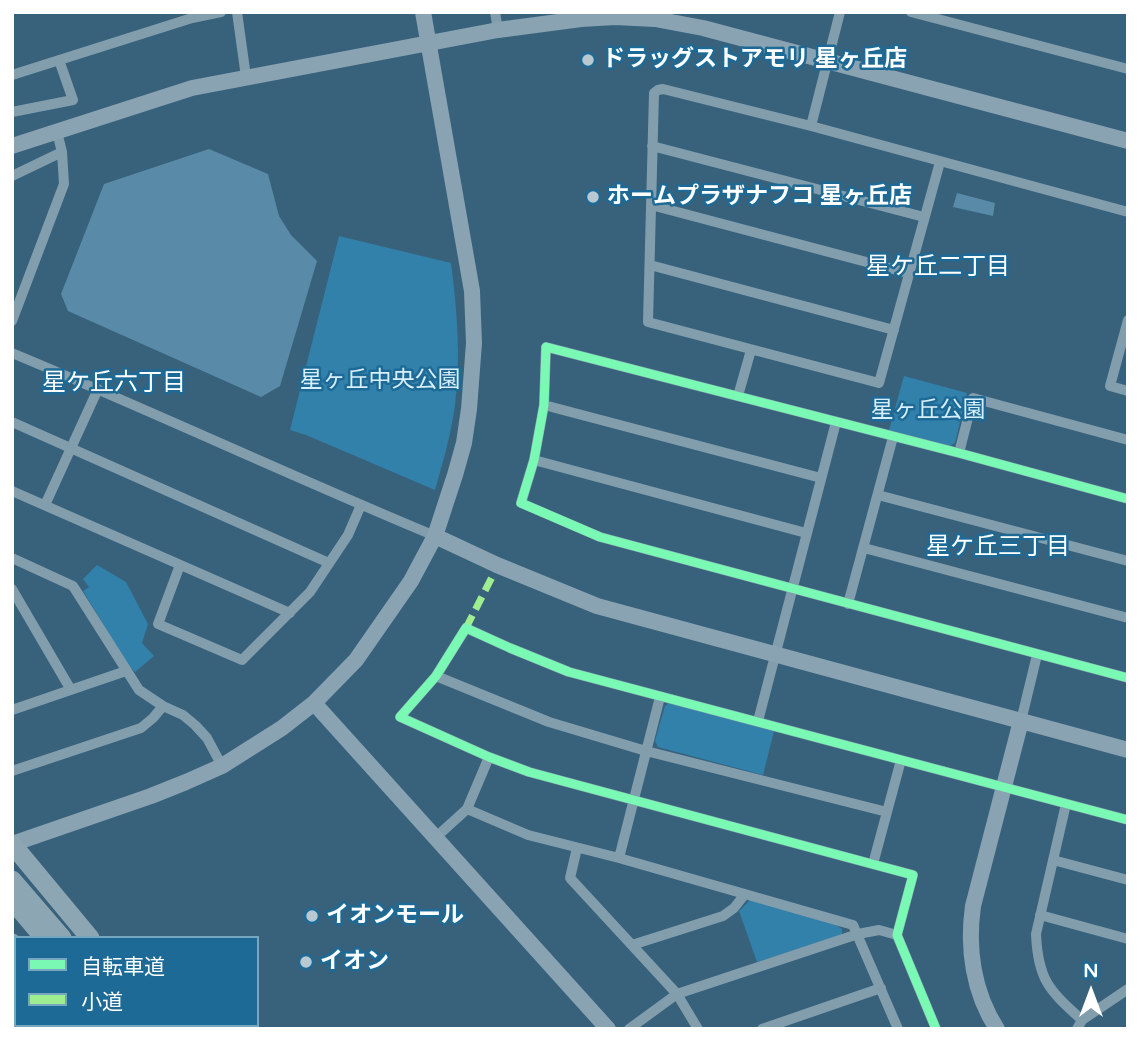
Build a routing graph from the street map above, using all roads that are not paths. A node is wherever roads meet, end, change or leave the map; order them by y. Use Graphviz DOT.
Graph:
graph roads {
  1 [pos="221,12"];
  2 [pos="237,12"];
  3 [pos="423,12"];
  4 [pos="495,12"];
  5 [pos="840,12"];
  6 [pos="919,13"];
  7 [pos="498,30"];
  8 [pos="428,43"];
  9 [pos="59,60"];
  10 [pos="12,61"];
  11 [pos="827,62"];
  12 [pos="1128,69"];
  13 [pos="14,74"];
  14 [pos="246,77"];
  15 [pos="12,112"];
  16 [pos="811,126"];
  17 [pos="57,132"];
  18 [pos="1128,141"];
  19 [pos="12,146"];
  20 [pos="652,146"];
  21 [pos="62,152"];
  22 [pos="940,162"];
  23 [pos="12,176"];
  24 [pos="651,205"];
  25 [pos="1128,212"];
  26 [pos="924,217"];
  27 [pos="650,265"];
  28 [pos="908,273"];
  29 [pos="12,321"];
  30 [pos="1127,327"];
  31 [pos="894,330"];
  32 [pos="751,350"];
  33 [pos="12,353"];
  34 [pos="98,389"];
  35 [pos="1128,391"];
  36 [pos="738,396"];
  37 [pos="544,405"];
  38 [pos="12,422"];
  39 [pos="836,422"];
  40 [pos="893,437"];
  41 [pos="1128,440"];
  42 [pos="71,447"];
  43 [pos="959,453"];
  44 [pos="534,460"];
  45 [pos="821,478"];
  46 [pos="12,491"];
  47 [pos="878,495"];
  48 [pos="1128,499"];
  49 [pos="45,505"];
  50 [pos="361,505"];
  51 [pos="806,533"];
  52 [pos="435,536"];
  53 [pos="864,548"];
  54 [pos="12,558"];
  55 [pos="1128,561"];
  56 [pos="329,563"];
  57 [pos="180,565"];
  58 [pos="12,589"];
  59 [pos="792,589"];
  60 [pos="848,604"];
  61 [pos="290,613"];
  62 [pos="1128,618"];
  63 [pos="776,655"];
  64 [pos="1037,655"];
  65 [pos="127,671"];
  66 [pos="436,676"];
  67 [pos="1128,678"];
  68 [pos="71,690"];
  69 [pos="660,696"];
  70 [pos="12,697"];
  71 [pos="314,703"];
  72 [pos="163,706"];
  73 [pos="15,709"];
  74 [pos="1021,721"];
  75 [pos="758,722"];
  76 [pos="1128,750"];
  77 [pos="646,751"];
  78 [pos="489,757"];
  79 [pos="901,760"];
  80 [pos="222,766"];
  81 [pos="12,771"];
  82 [pos="1005,787"];
  83 [pos="633,801"];
  84 [pos="1066,804"];
  85 [pos="467,809"];
  86 [pos="887,812"];
  87 [pos="1128,820"];
  88 [pos="435,838"];
  89 [pos="12,844"];
  90 [pos="577,848"];
  91 [pos="619,858"];
  92 [pos="1053,860"];
  93 [pos="873,864"];
  94 [pos="12,880"];
  95 [pos="1128,880"];
  96 [pos="745,894"];
  97 [pos="12,900"];
  98 [pos="1040,915"];
  99 [pos="858,934"];
  100 [pos="897,935"];
  101 [pos="42,936"];
  102 [pos="60,936"];
  103 [pos="88,936"];
  104 [pos="1128,939"];
  105 [pos="632,945"];
  106 [pos="881,988"];
  107 [pos="1128,989"];
  108 [pos="677,994"];
  109 [pos="1080,1025"];
  110 [pos="608,1029"];
  111 [pos="629,1029"];
  112 [pos="698,1029"];
  113 [pos="762,1029"];
  114 [pos="898,1029"];
  115 [pos="936,1029"];
  116 [pos="997,1029"];
  1 -- 9 [label="street"];
  2 -- 14 [label="street"];
  3 -- 8 [label="street"];
  4 -- 7 [label="street"];
  5 -- 11 [label="street"];
  6 -- 12 [label="street"];
  7 -- 8 [label="street"];
  7 -- 11 [label="street"];
  8 -- 14 [label="street"];
  8 -- 52 [label="street"];
  9 -- 13 [label="street"];
  9 -- 15 [label="street"];
  10 -- 13 [label="street"];
  11 -- 16 [label="street"];
  11 -- 18 [label="street"];
  14 -- 17 [label="street"];
  16 -- 20 [label="street"];
  16 -- 22 [label="street"];
  17 -- 19 [label="street"];
  17 -- 21 [label="street"];
  20 -- 24 [label="street"];
  20 -- 26 [label="street"];
  21 -- 23 [label="street"];
  21 -- 29 [label="street"];
  22 -- 25 [label="street"];
  22 -- 26 [label="street"];
  24 -- 27 [label="street"];
  24 -- 28 [label="street"];
  26 -- 28 [label="street"];
  27 -- 31 [label="street"];
  27 -- 32 [label="street"];
  28 -- 31 [label="street"];
  30 -- 35 [label="street"];
  31 -- 32 [label="street"];
  32 -- 36 [label="street"];
  33 -- 34 [label="street"];
  34 -- 42 [label="street"];
  34 -- 50 [label="street"];
  36 -- 37 [label="street"];
  36 -- 39 [label="street"];
  37 -- 44 [label="street"];
  37 -- 45 [label="street"];
  38 -- 42 [label="street"];
  39 -- 40 [label="street"];
  39 -- 45 [label="street"];
  40 -- 43 [label="street"];
  40 -- 47 [label="street"];
  41 -- 43 [label="street"];
  42 -- 49 [label="street"];
  42 -- 56 [label="street"];
  43 -- 48 [label="street"];
  44 -- 51 [label="street"];
  44 -- 59 [label="street"];
  45 -- 51 [label="street"];
  46 -- 49 [label="street"];
  47 -- 53 [label="street"];
  47 -- 55 [label="street"];
  49 -- 57 [label="street"];
  50 -- 52 [label="street"];
  50 -- 56 [label="street"];
  51 -- 59 [label="street"];
  52 -- 63 [label="street"];
  52 -- 71 [label="street"];
  53 -- 60 [label="street"];
  53 -- 62 [label="street"];
  54 -- 65 [label="street"];
  56 -- 61 [label="street"];
  57 -- 61 [label="street"];
  57 -- 61 [label="street"];
  58 -- 68 [label="street"];
  59 -- 60 [label="street"];
  59 -- 63 [label="street"];
  60 -- 64 [label="street"];
  63 -- 74 [label="street"];
  63 -- 75 [label="street"];
  64 -- 67 [label="street"];
  64 -- 74 [label="street"];
  65 -- 68 [label="street"];
  65 -- 72 [label="street"];
  66 -- 69 [label="street"];
  66 -- 77 [label="street"];
  66 -- 78 [label="street"];
  68 -- 73 [label="street"];
  69 -- 75 [label="street"];
  69 -- 77 [label="street"];
  70 -- 73 [label="street"];
  71 -- 80 [label="street"];
  71 -- 88 [label="street"];
  72 -- 80 [label="street"];
  72 -- 81 [label="street"];
  74 -- 76 [label="street"];
  74 -- 82 [label="street"];
  75 -- 79 [label="street"];
  77 -- 83 [label="street"];
  77 -- 86 [label="street"];
  78 -- 83 [label="street"];
  78 -- 85 [label="street"];
  79 -- 82 [label="street"];
  79 -- 86 [label="street"];
  80 -- 89 [label="street"];
  82 -- 84 [label="street"];
  82 -- 116 [label="street"];
  83 -- 91 [label="street"];
  83 -- 93 [label="street"];
  84 -- 87 [label="street"];
  84 -- 92 [label="street"];
  85 -- 88 [label="street"];
  85 -- 90 [label="street"];
  86 -- 93 [label="street"];
  88 -- 110 [label="street"];
  89 -- 103 [label="highway"];
  90 -- 91 [label="street"];
  90 -- 105 [label="street"];
  91 -- 96 [label="street"];
  92 -- 95 [label="street"];
  92 -- 98 [label="street"];
  93 -- 100 [label="street"];
  94 -- 102 [label="highway"];
  96 -- 99 [label="street"];
  96 -- 105 [label="street"];
  97 -- 101 [label="highway"];
  98 -- 104 [label="street"];
  98 -- 109 [label="street"];
  99 -- 100 [label="street"];
  99 -- 106 [label="street"];
  99 -- 108 [label="street"];
  100 -- 115 [label="street"];
  105 -- 108 [label="street"];
  106 -- 113 [label="street"];
  106 -- 114 [label="street"];
  107 -- 109 [label="street"];
  108 -- 111 [label="street"];
  108 -- 112 [label="street"];
}
